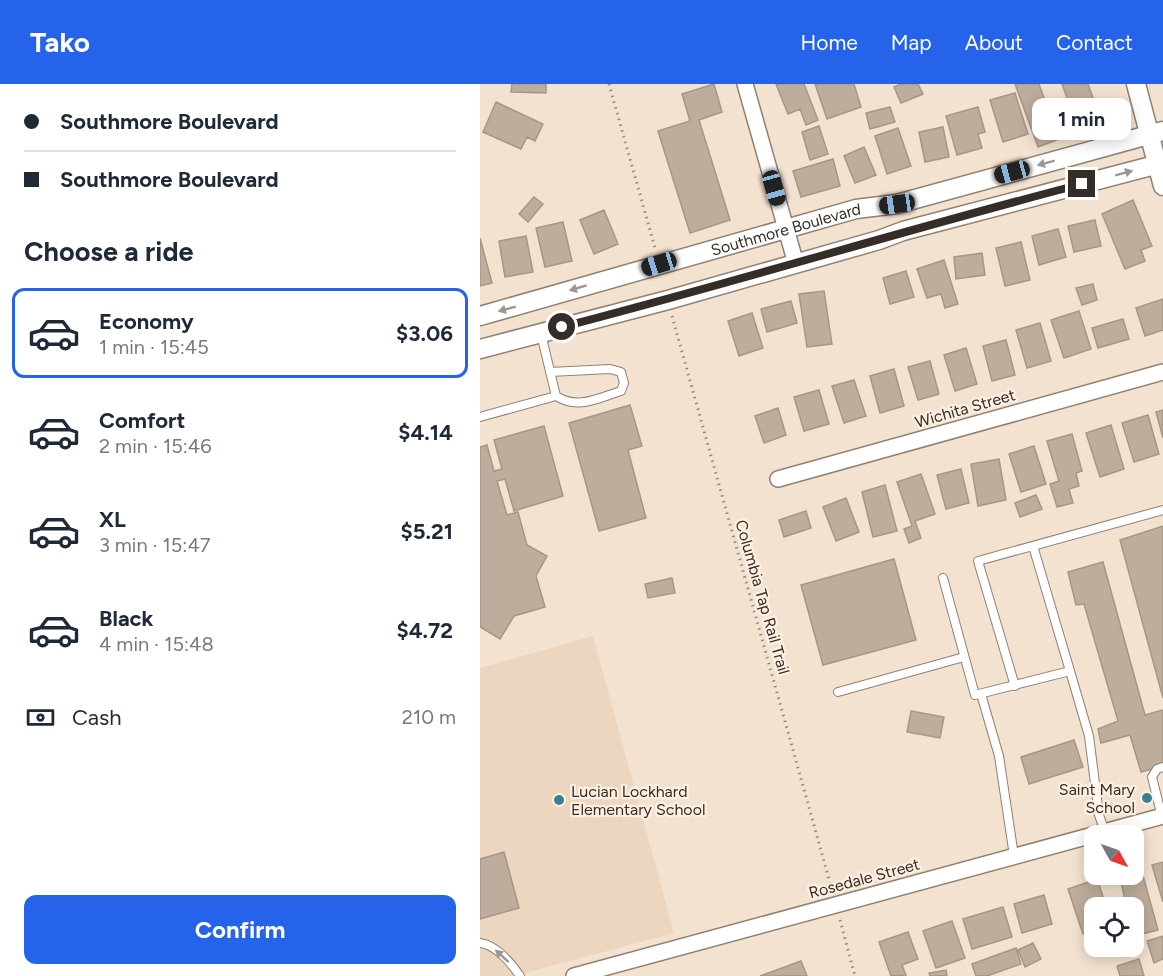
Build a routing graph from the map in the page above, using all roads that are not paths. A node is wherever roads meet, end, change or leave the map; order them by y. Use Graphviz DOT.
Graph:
graph roads {
  1 [pos="745,84"];
  2 [pos="1136,84"];
  3 [pos="1156,133"];
  4 [pos="1160,164"];
  5 [pos="1163,186"];
  6 [pos="786,230"];
  7 [pos="796,264"];
  8 [pos="533,302"];
  9 [pos="480,316"];
  10 [pos="541,332"];
  11 [pos="480,349"];
  12 [pos="550,372"];
  13 [pos="1163,372"];
  14 [pos="556,396"];
  15 [pos="480,417"];
  16 [pos="778,479"];
  17 [pos="1163,510"];
  18 [pos="1033,546"];
  19 [pos="943,578"];
  20 [pos="964,657"];
  21 [pos="1070,671"];
  22 [pos="1015,686"];
  23 [pos="838,692"];
  24 [pos="981,694"];
  25 [pos="1163,768"];
  26 [pos="1162,816"];
  27 [pos="1103,825"];
  28 [pos="1130,825"];
  29 [pos="1084,838"];
  30 [pos="1014,856"];
  31 [pos="480,943"];
  32 [pos="520,976"];
  33 [pos="574,976"];
  1 -- 6 [label="street"];
  2 -- 3 [label="street"];
  3 -- 4 [label="street"];
  3 -- 6 [label="street, Southmore Boulevard, one-way"];
  4 -- 5 [label="street"];
  7 -- 4 [label="street, Southmore Boulevard, one-way"];
  6 -- 7 [label="street"];
  6 -- 8 [label="street, Southmore Boulevard, one-way"];
  7 -- 10 [label="street, Southmore Boulevard"];
  8 -- 9 [label="street, Southmore Boulevard, one-way"];
  8 -- 10 [label="street"];
  10 -- 11 [label="street, Southmore Boulevard"];
  10 -- 12 [label="lane"];
  12 -- 14 [label="lane"];
  12 -- 14 [label="lane"];
  13 -- 16 [label="street, Wichita Street"];
  14 -- 15 [label="lane"];
  17 -- 18 [label="lane"];
  18 -- 21 [label="lane"];
  18 -- 22 [label="lane"];
  19 -- 20 [label="lane"];
  20 -- 23 [label="lane"];
  20 -- 24 [label="lane"];
  21 -- 22 [label="lane"];
  21 -- 27 [label="lane"];
  22 -- 24 [label="lane"];
  24 -- 30 [label="lane"];
  25 -- 26 [label="lane"];
  26 -- 28 [label="street, Rosedale Street"];
  29 -- 30 [label="street, Rosedale Street"];
  30 -- 33 [label="street, Rosedale Street"];
  32 -- 31 [label="lane, one-way"];
}
